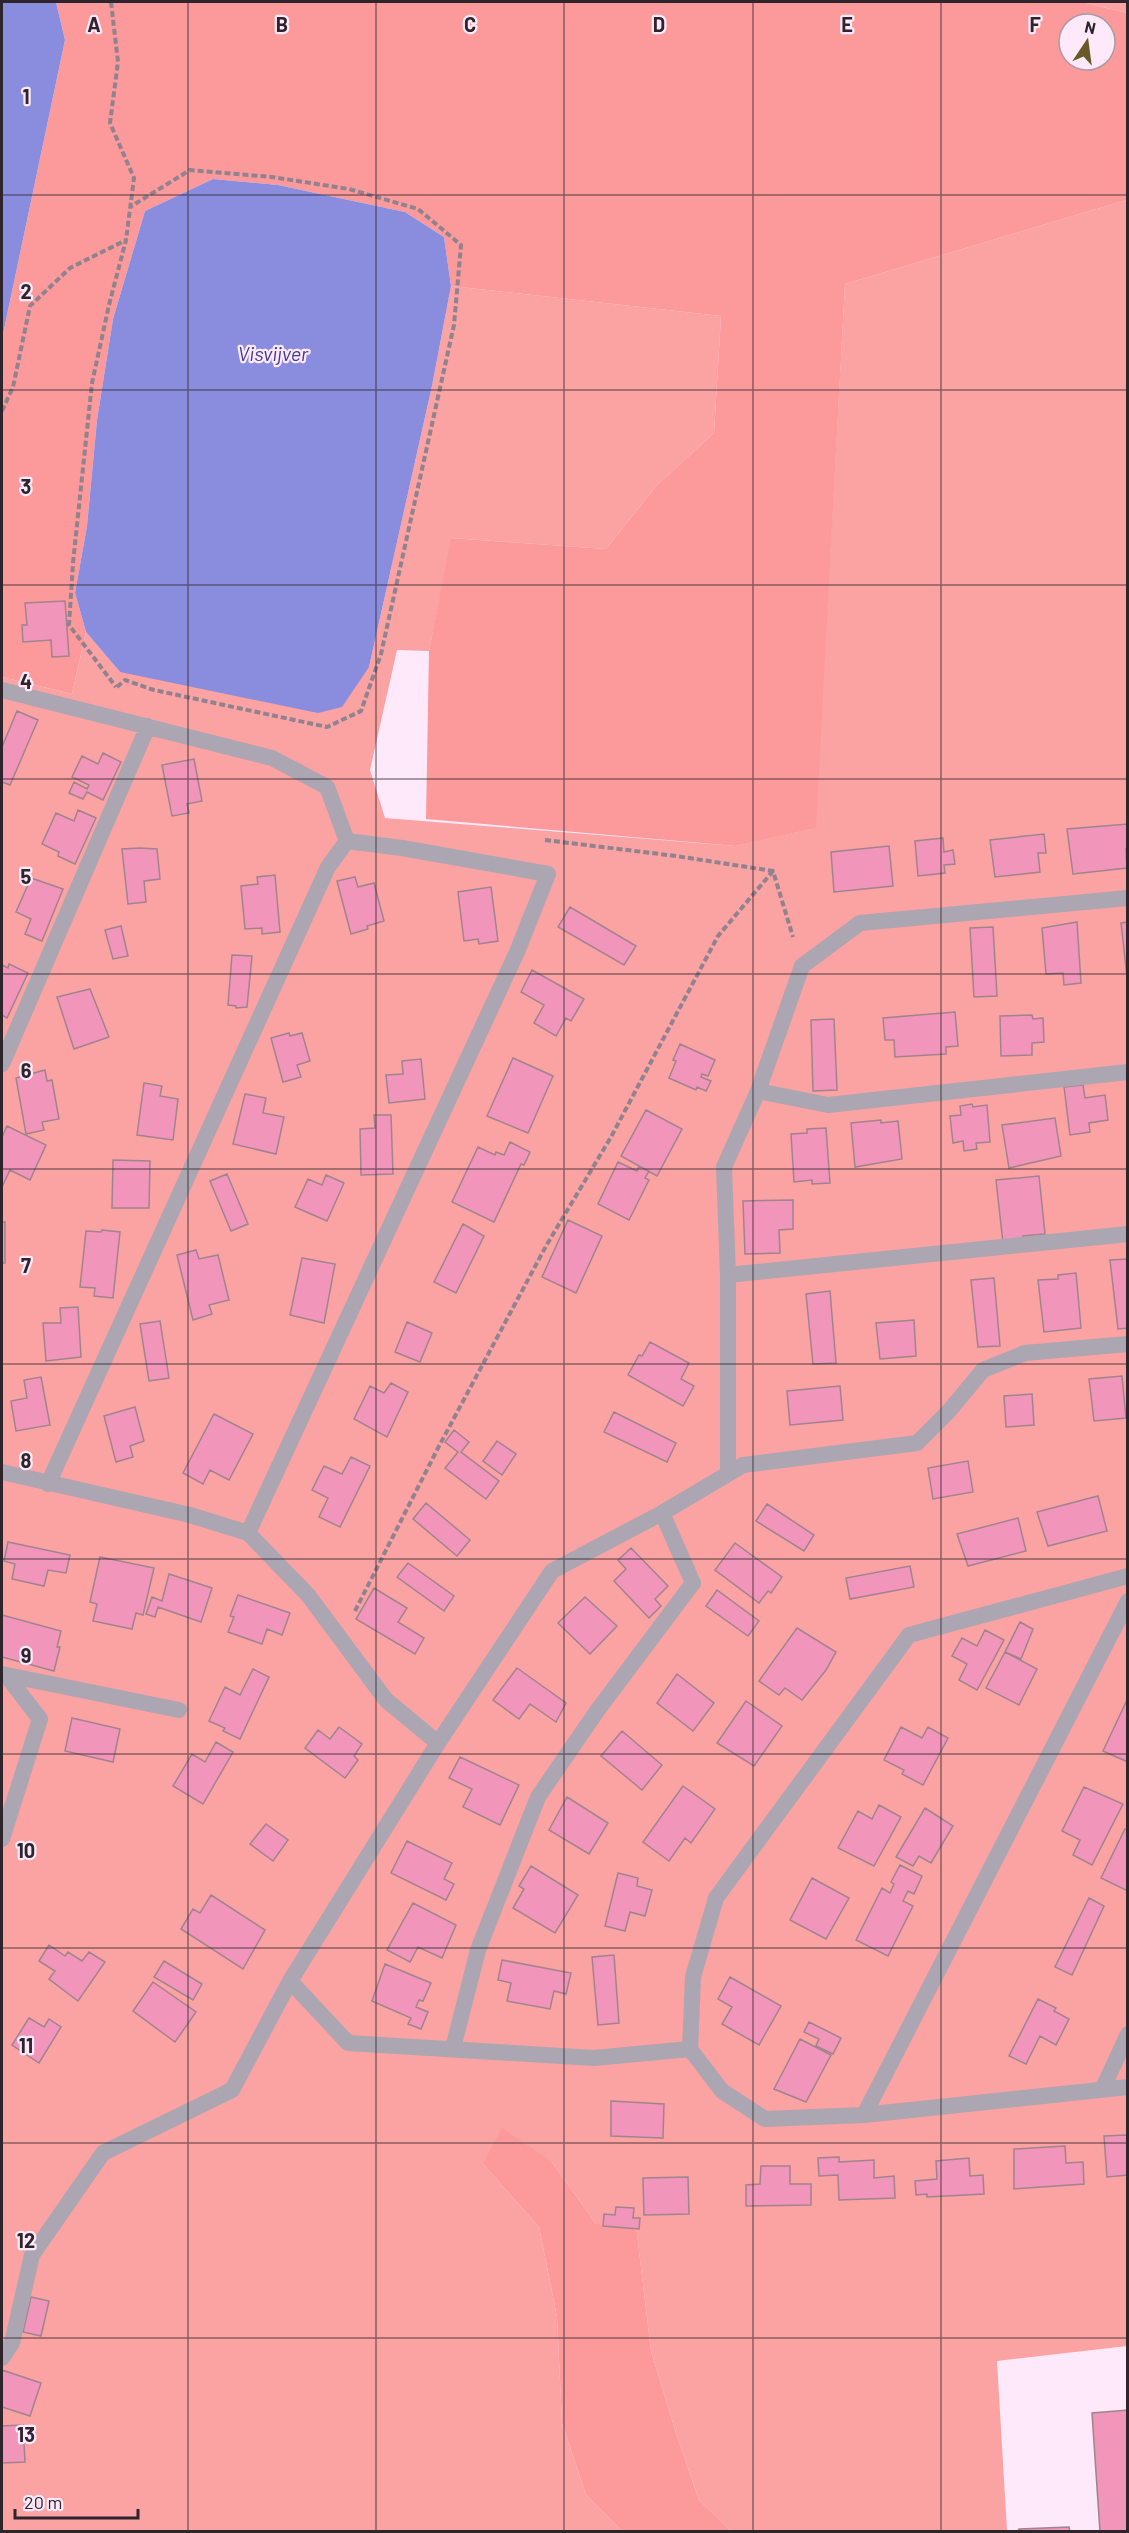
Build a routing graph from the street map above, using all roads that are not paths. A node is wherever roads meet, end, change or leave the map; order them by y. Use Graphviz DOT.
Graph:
graph roads {
  1 [pos="2,690"];
  2 [pos="148,726"];
  3 [pos="348,842"];
  4 [pos="1128,898"];
  5 [pos="2,1064"];
  6 [pos="1128,1072"];
  7 [pos="758,1091"];
  8 [pos="1128,1234"];
  9 [pos="728,1275"];
  10 [pos="1128,1344"];
  11 [pos="2,1472"];
  12 [pos="728,1474"];
  13 [pos="48,1484"];
  14 [pos="663,1513"];
  15 [pos="248,1533"];
  16 [pos="1128,1576"];
  17 [pos="1128,1601"];
  18 [pos="4,1675"];
  19 [pos="179,1710"];
  20 [pos="438,1743"];
  21 [pos="2,1839"];
  22 [pos="290,1981"];
  23 [pos="1128,2034"];
  24 [pos="453,2048"];
  25 [pos="690,2049"];
  26 [pos="1128,2087"];
  27 [pos="1102,2090"];
  28 [pos="864,2115"];
  29 [pos="2,2358"];
  1 -- 2 [label="lane"];
  2 -- 3 [label="lane"];
  2 -- 5 [label="lane"];
  3 -- 13 [label="lane"];
  3 -- 15 [label="lane"];
  4 -- 7 [label="lane"];
  6 -- 7 [label="lane"];
  7 -- 9 [label="lane"];
  8 -- 9 [label="lane"];
  9 -- 12 [label="lane"];
  10 -- 12 [label="lane"];
  11 -- 13 [label="lane"];
  12 -- 14 [label="lane"];
  13 -- 15 [label="lane"];
  14 -- 20 [label="lane"];
  14 -- 24 [label="lane"];
  15 -- 20 [label="lane"];
  16 -- 25 [label="lane"];
  17 -- 28 [label="lane"];
  18 -- 19 [label="lane"];
  18 -- 21 [label="lane"];
  20 -- 22 [label="lane"];
  22 -- 24 [label="lane"];
  22 -- 29 [label="lane"];
  23 -- 27 [label="lane"];
  24 -- 25 [label="lane"];
  25 -- 28 [label="lane"];
  26 -- 27 [label="lane"];
  27 -- 28 [label="lane"];
}
